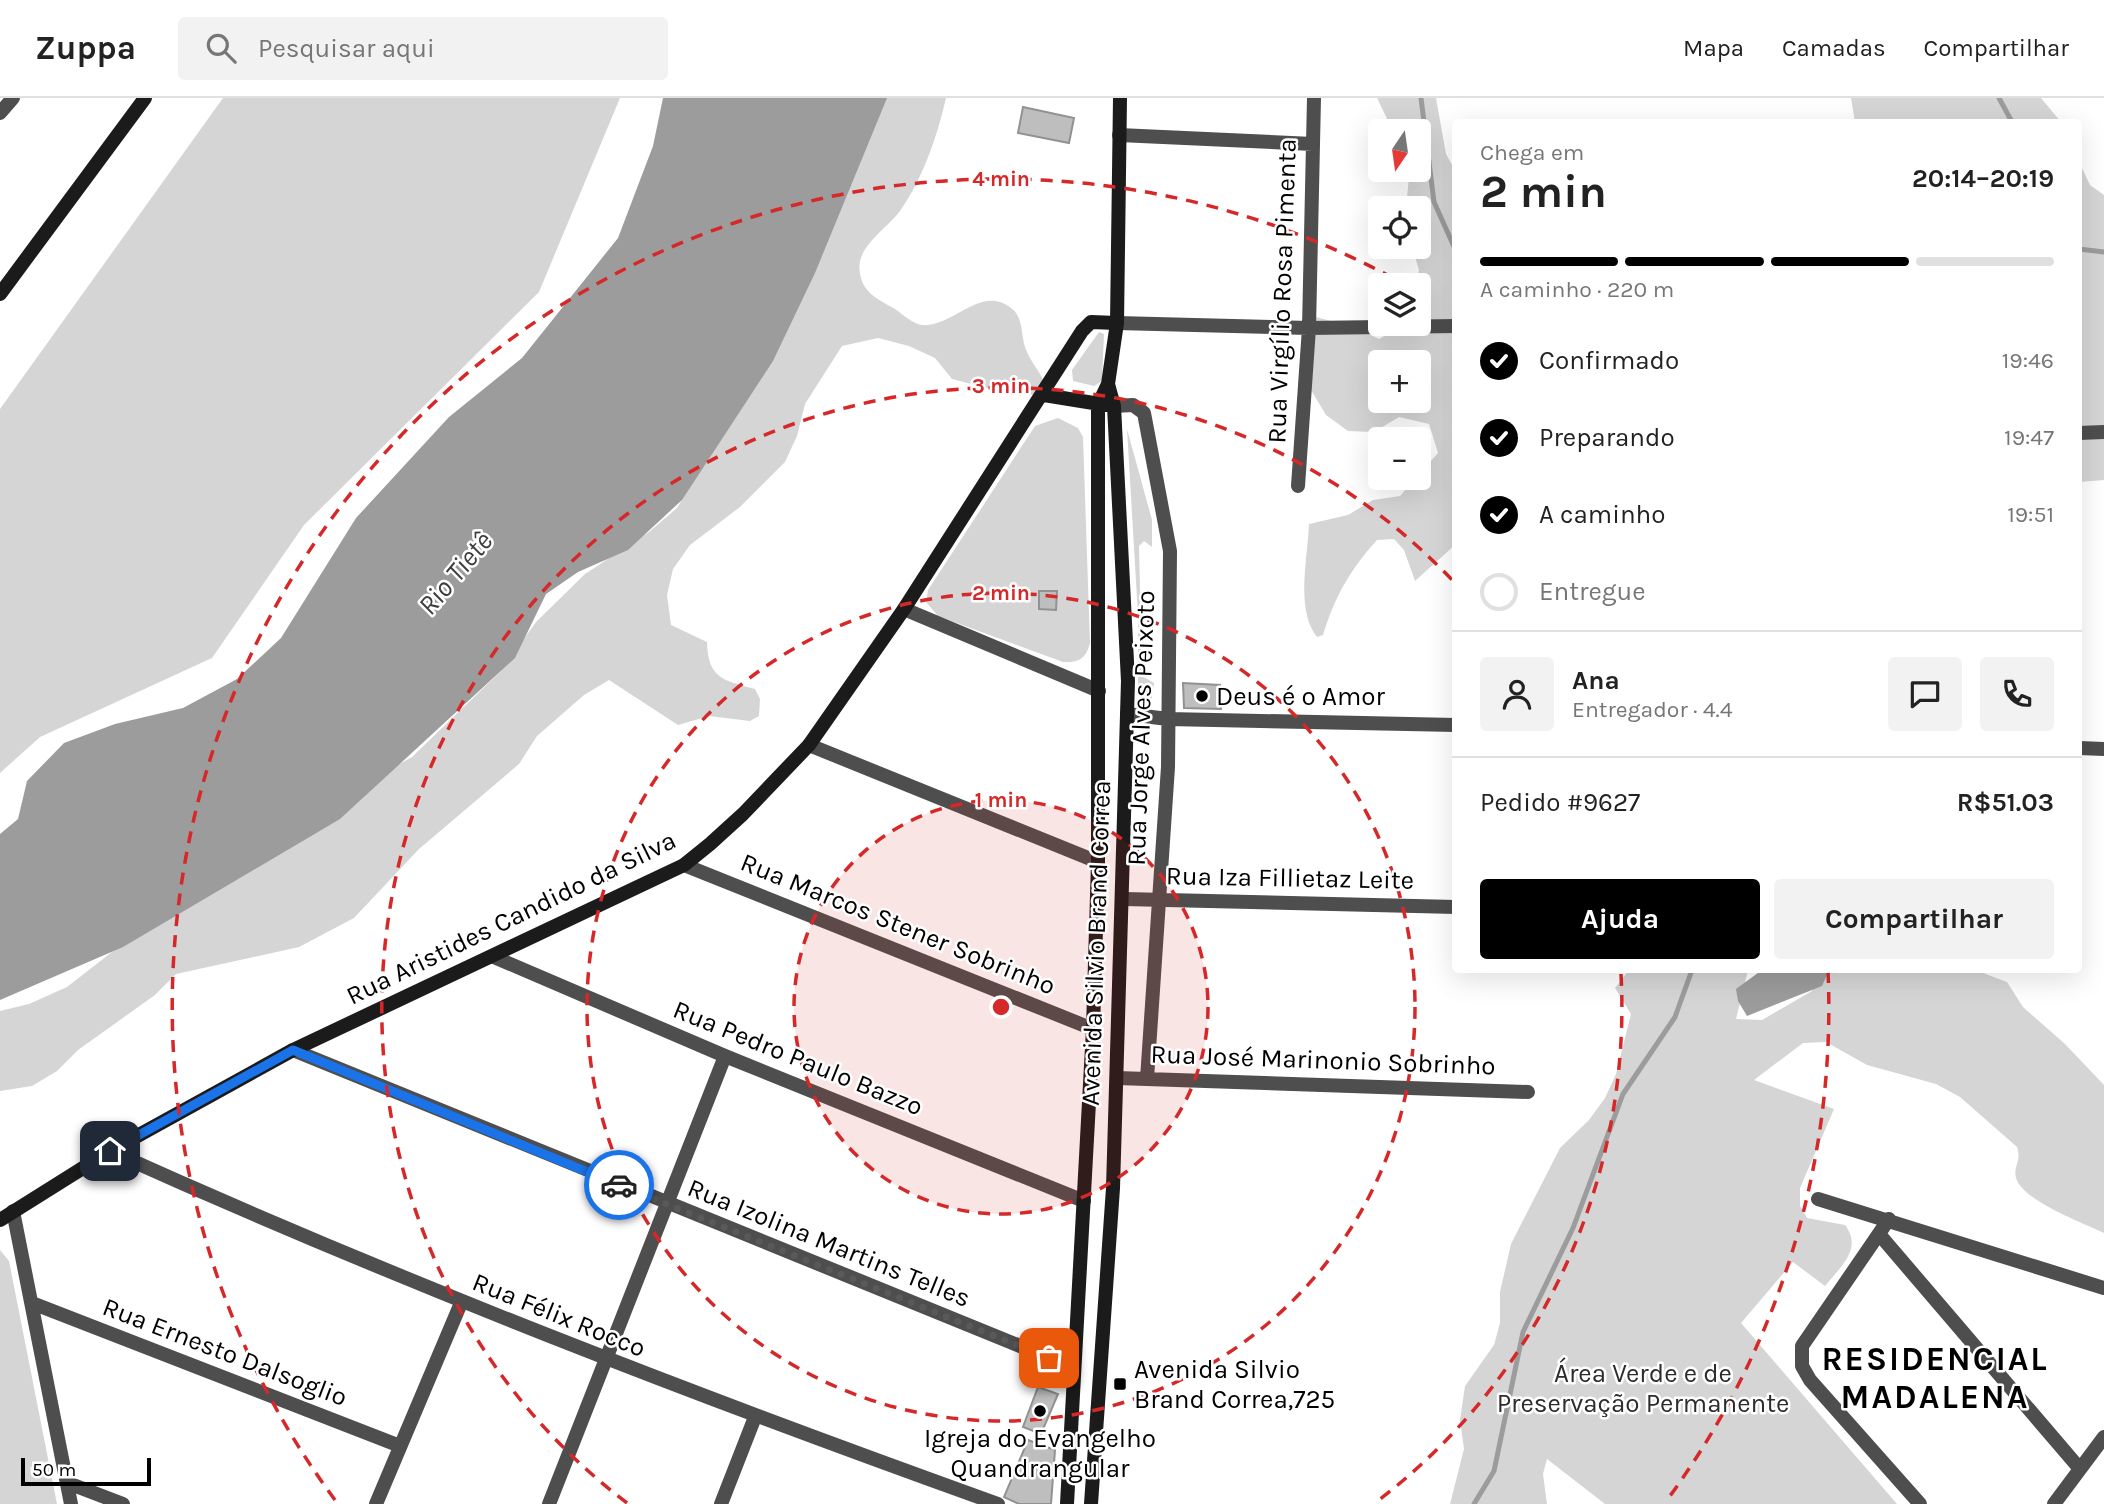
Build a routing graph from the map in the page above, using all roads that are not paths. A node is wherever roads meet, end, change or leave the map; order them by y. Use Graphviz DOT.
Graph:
graph roads {
  1 [pos="13,98"];
  2 [pos="145,98"];
  3 [pos="1121,98"];
  4 [pos="1314,98"];
  5 [pos="0,113"];
  6 [pos="1119,135"];
  7 [pos="1313,144"];
  8 [pos="0,294"];
  9 [pos="1117,323"];
  10 [pos="1452,326"];
  11 [pos="1310,328"];
  12 [pos="1108,384"];
  13 [pos="1044,394"];
  14 [pos="1098,405"];
  15 [pos="1114,406"];
  16 [pos="2104,432"];
  17 [pos="2082,433"];
  18 [pos="1298,486"];
  19 [pos="904,609"];
  20 [pos="1099,691"];
  21 [pos="1127,713"];
  22 [pos="1168,719"];
  23 [pos="1452,726"];
  24 [pos="809,744"];
  25 [pos="2082,748"];
  26 [pos="2104,749"];
  27 [pos="1098,862"];
  28 [pos="684,865"];
  29 [pos="1124,899"];
  30 [pos="1160,899"];
  31 [pos="1452,907"];
  32 [pos="494,957"];
  33 [pos="1093,1029"];
  34 [pos="293,1050"];
  35 [pos="725,1056"];
  36 [pos="1117,1078"];
  37 [pos="1147,1079"];
  38 [pos="1528,1092"];
  39 [pos="110,1151"];
  40 [pos="1818,1199"];
  41 [pos="1084,1201"];
  42 [pos="667,1205"];
  43 [pos="13,1211"];
  44 [pos="1889,1219"];
  45 [pos="0,1220"];
  46 [pos="1879,1234"];
  47 [pos="2104,1288"];
  48 [pos="32,1303"];
  49 [pos="461,1303"];
  50 [pos="606,1360"];
  51 [pos="1074,1368"];
  52 [pos="755,1417"];
  53 [pos="2104,1437"];
  54 [pos="400,1446"];
  55 [pos="2080,1469"];
  56 [pos="68,1483"];
  57 [pos="71,1504"];
  58 [pos="123,1504"];
  59 [pos="376,1504"];
  60 [pos="549,1504"];
  61 [pos="721,1504"];
  62 [pos="998,1504"];
  63 [pos="1067,1504"];
  64 [pos="1091,1504"];
  65 [pos="1920,1504"];
  66 [pos="2054,1504"];
  1 -- 5 [label="street"];
  2 -- 8 [label="main road"];
  3 -- 6 [label="main road"];
  4 -- 7 [label="street, Rua Virgílio Rosa Pimenta"];
  6 -- 7 [label="street"];
  6 -- 9 [label="main road"];
  7 -- 11 [label="street, Rua Virgílio Rosa Pimenta"];
  9 -- 11 [label="street"];
  9 -- 12 [label="main road"];
  9 -- 13 [label="main road, Rua Aristides Candido da Silva"];
  10 -- 11 [label="street"];
  11 -- 18 [label="street, Rua Virgílio Rosa Pimenta"];
  12 -- 14 [label="main road"];
  12 -- 15 [label="main road, Avenida Silvio Brand Correa"];
  13 -- 14 [label="main road"];
  13 -- 19 [label="main road, Rua Aristides Candido da Silva"];
  14 -- 15 [label="main road"];
  14 -- 20 [label="main road, Avenida Silvio Brand Correa"];
  15 -- 21 [label="main road, Avenida Silvio Brand Correa"];
  15 -- 22 [label="street, Rua Jorge Alves Peixoto"];
  16 -- 17 [label="street"];
  19 -- 20 [label="street"];
  19 -- 24 [label="main road, Rua Aristides Candido da Silva"];
  20 -- 27 [label="main road, Avenida Silvio Brand Correa"];
  21 -- 22 [label="street"];
  21 -- 29 [label="main road, Avenida Silvio Brand Correa"];
  22 -- 23 [label="street"];
  22 -- 30 [label="street, Rua Jorge Alves Peixoto"];
  24 -- 27 [label="street"];
  24 -- 28 [label="main road, Rua Aristides Candido da Silva"];
  25 -- 26 [label="street"];
  27 -- 33 [label="main road, Avenida Silvio Brand Correa"];
  28 -- 32 [label="main road, Rua Aristides Candido da Silva"];
  28 -- 33 [label="street, Rua Marcos Stener Sobrinho"];
  29 -- 30 [label="street, Rua Iza Fillietaz Leite"];
  29 -- 36 [label="main road, Avenida Silvio Brand Correa"];
  30 -- 31 [label="street, Rua Iza Fillietaz Leite"];
  30 -- 37 [label="street, Rua Jorge Alves Peixoto"];
  32 -- 34 [label="main road, Rua Aristides Candido da Silva"];
  32 -- 35 [label="street, Rua Pedro Paulo Bazzo"];
  33 -- 41 [label="main road, Avenida Silvio Brand Correa"];
  34 -- 39 [label="main road, Rua Aristides Candido da Silva"];
  34 -- 42 [label="street, Rua Izolina Martins Telles"];
  35 -- 41 [label="street, Rua Pedro Paulo Bazzo"];
  35 -- 42 [label="street"];
  36 -- 37 [label="street, Rua José Marinonio Sobrinho"];
  36 -- 64 [label="main road, Avenida Silvio Brand Correa"];
  37 -- 38 [label="street, Rua José Marinonio Sobrinho"];
  39 -- 43 [label="main road, Rua Aristides Candido da Silva"];
  39 -- 49 [label="street, Rua Félix Rocco"];
  40 -- 44 [label="street"];
  41 -- 51 [label="main road, Avenida Silvio Brand Correa"];
  42 -- 50 [label="street"];
  42 -- 51 [label="street, Rua Izolina Martins Telles"];
  43 -- 45 [label="main road, Rua Aristides Candido da Silva"];
  43 -- 48 [label="street"];
  44 -- 46 [label="street"];
  44 -- 47 [label="street"];
  46 -- 55 [label="street"];
  46 -- 65 [label="street"];
  48 -- 54 [label="street, Rua Ernesto Dalsoglio"];
  48 -- 56 [label="street"];
  49 -- 50 [label="street, Rua Félix Rocco"];
  49 -- 54 [label="street"];
  50 -- 52 [label="street, Rua Félix Rocco"];
  50 -- 60 [label="street"];
  51 -- 63 [label="main road, Avenida Silvio Brand Correa"];
  52 -- 61 [label="street"];
  52 -- 62 [label="street, Rua Félix Rocco"];
  53 -- 55 [label="street"];
  54 -- 59 [label="street"];
  55 -- 66 [label="street"];
  56 -- 57 [label="street"];
  56 -- 58 [label="street"];
}
